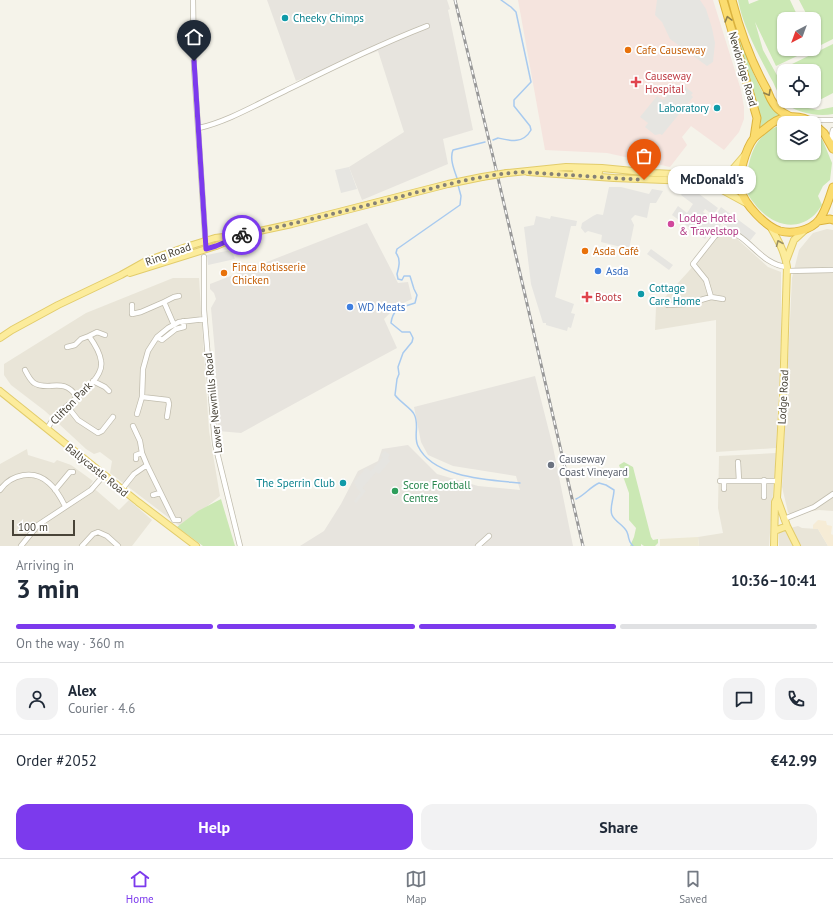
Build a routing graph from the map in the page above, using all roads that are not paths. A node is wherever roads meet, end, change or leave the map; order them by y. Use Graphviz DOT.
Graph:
graph roads {
  1 [pos="193,0"];
  2 [pos="723,0"];
  3 [pos="732,0"];
  4 [pos="426,26"];
  5 [pos="789,116"];
  6 [pos="833,120"];
  7 [pos="777,121"];
  8 [pos="821,121"];
  9 [pos="199,128"];
  10 [pos="821,129"];
  11 [pos="833,130"];
  12 [pos="754,138"];
  13 [pos="832,145"];
  14 [pos="746,153"];
  15 [pos="534,169"];
  16 [pos="522,172"];
  17 [pos="599,172"];
  18 [pos="833,187"];
  19 [pos="749,205"];
  20 [pos="833,220"];
  21 [pos="818,221"];
  22 [pos="770,226"];
  23 [pos="807,229"];
  24 [pos="241,236"];
  25 [pos="205,242"];
  26 [pos="206,249"];
  27 [pos="204,257"];
  28 [pos="786,266"];
  29 [pos="833,270"];
  30 [pos="121,275"];
  31 [pos="180,296"];
  32 [pos="711,297"];
  33 [pos="723,299"];
  34 [pos="164,302"];
  35 [pos="132,305"];
  36 [pos="668,305"];
  37 [pos="205,319"];
  38 [pos="183,321"];
  39 [pos="174,325"];
  40 [pos="12,330"];
  41 [pos="0,333"];
  42 [pos="104,335"];
  43 [pos="89,336"];
  44 [pos="157,337"];
  45 [pos="0,338"];
  46 [pos="66,347"];
  47 [pos="25,370"];
  48 [pos="93,381"];
  49 [pos="0,391"];
  50 [pos="109,391"];
  51 [pos="77,397"];
  52 [pos="142,398"];
  53 [pos="67,406"];
  54 [pos="138,414"];
  55 [pos="113,417"];
  56 [pos="166,417"];
  57 [pos="133,426"];
  58 [pos="47,429"];
  59 [pos="142,453"];
  60 [pos="136,459"];
  61 [pos="738,462"];
  62 [pos="147,465"];
  63 [pos="73,472"];
  64 [pos="104,475"];
  65 [pos="764,480"];
  66 [pos="739,481"];
  67 [pos="778,481"];
  68 [pos="122,489"];
  69 [pos="724,489"];
  70 [pos="0,490"];
  71 [pos="55,490"];
  72 [pos="160,493"];
  73 [pos="833,494"];
  74 [pos="153,495"];
  75 [pos="764,497"];
  76 [pos="777,498"];
  77 [pos="65,506"];
  78 [pos="784,519"];
  79 [pos="179,520"];
  80 [pos="787,526"];
  81 [pos="776,531"];
  82 [pos="489,536"];
  83 [pos="21,546"];
  84 [pos="82,546"];
  85 [pos="118,546"];
  86 [pos="196,546"];
  87 [pos="240,546"];
  88 [pos="478,546"];
  89 [pos="774,546"];
  90 [pos="797,546"];
  1 -- 9 [label="street"];
  12 -- 2 [label="highway, Newbridge Road, one-way"];
  3 -- 5 [label="highway, Newbridge Road, one-way"];
  4 -- 9 [label="street"];
  6 -- 8 [label="street"];
  7 -- 12 [label="highway"];
  9 -- 25 [label="street"];
  10 -- 13 [label="highway"];
  11 -- 13 [label="street"];
  12 -- 14 [label="highway"];
  14 -- 15 [label="main road, Ring Road"];
  14 -- 19 [label="highway"];
  15 -- 16 [label="main road, Ring Road"];
  15 -- 17 [label="main road"];
  16 -- 19 [label="main road, Ring Road"];
  16 -- 24 [label="main road, Ring Road, bridge"];
  18 -- 21 [label="highway"];
  19 -- 22 [label="highway"];
  20 -- 21 [label="highway"];
  21 -- 23 [label="highway"];
  22 -- 23 [label="highway"];
  28 -- 22 [label="main road, Lodge Road, one-way"];
  23 -- 28 [label="main road, Lodge Road"];
  24 -- 25 [label="main road, Ring Road"];
  24 -- 26 [label="main road, Ring Road"];
  25 -- 26 [label="street"];
  25 -- 30 [label="main road, Ring Road"];
  26 -- 30 [label="main road, Ring Road"];
  27 -- 37 [label="street, Lower Newmills Road"];
  28 -- 29 [label="street"];
  28 -- 32 [label="street"];
  28 -- 67 [label="main road, Lodge Road"];
  30 -- 40 [label="main road, Ring Road"];
  31 -- 34 [label="street"];
  32 -- 33 [label="street"];
  32 -- 36 [label="street"];
  34 -- 35 [label="street"];
  34 -- 39 [label="street"];
  37 -- 38 [label="street"];
  37 -- 87 [label="street, Lower Newmills Road"];
  38 -- 39 [label="street"];
  38 -- 44 [label="street"];
  39 -- 44 [label="street"];
  40 -- 41 [label="main road, Ring Road"];
  40 -- 45 [label="main road, Ring Road"];
  42 -- 43 [label="street"];
  43 -- 46 [label="street"];
  43 -- 48 [label="street, Clifton Park"];
  44 -- 52 [label="street"];
  47 -- 51 [label="street"];
  48 -- 50 [label="street"];
  48 -- 51 [label="street, Clifton Park"];
  49 -- 58 [label="main road, Ballycastle Road"];
  51 -- 53 [label="street, Clifton Park"];
  52 -- 54 [label="street"];
  52 -- 56 [label="street"];
  53 -- 55 [label="street"];
  53 -- 58 [label="street, Clifton Park"];
  57 -- 59 [label="street"];
  58 -- 64 [label="main road, Ballycastle Road"];
  59 -- 60 [label="street"];
  59 -- 62 [label="street"];
  61 -- 66 [label="street"];
  62 -- 68 [label="street"];
  62 -- 72 [label="street"];
  63 -- 71 [label="street"];
  64 -- 68 [label="main road, Ballycastle Road"];
  64 -- 77 [label="street"];
  65 -- 66 [label="street"];
  65 -- 67 [label="street"];
  65 -- 75 [label="street"];
  66 -- 69 [label="street"];
  67 -- 76 [label="main road, Lodge Road"];
  68 -- 86 [label="main road, Ballycastle Road"];
  70 -- 71 [label="street"];
  71 -- 77 [label="street"];
  72 -- 74 [label="street"];
  72 -- 79 [label="street"];
  73 -- 78 [label="street"];
  76 -- 78 [label="main road"];
  76 -- 81 [label="main road, Lodge Road"];
  77 -- 83 [label="street"];
  78 -- 80 [label="main road"];
  78 -- 81 [label="main road, Lodge Road"];
  80 -- 81 [label="main road"];
  80 -- 90 [label="main road"];
  81 -- 89 [label="main road, Lodge Road"];
  82 -- 88 [label="street"];
  84 -- 85 [label="street"];
}
